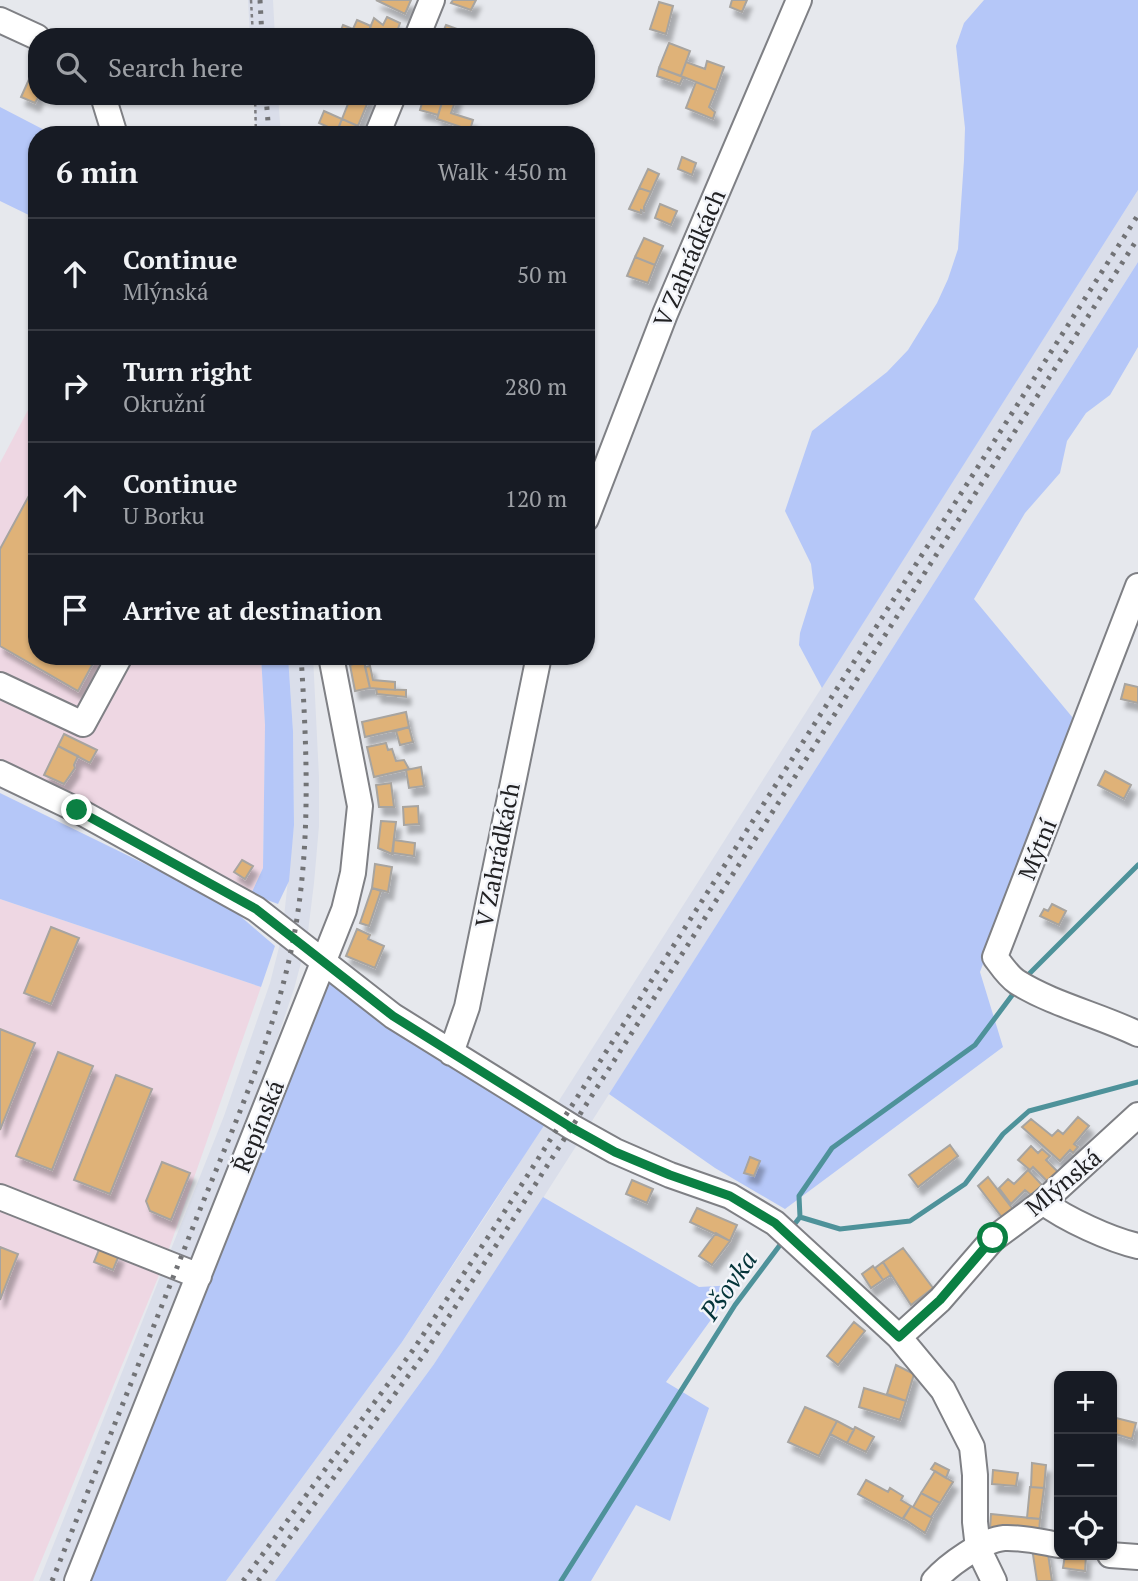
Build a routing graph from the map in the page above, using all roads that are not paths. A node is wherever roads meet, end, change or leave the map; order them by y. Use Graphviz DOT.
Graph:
graph roads {
  1 [pos="432,0"];
  2 [pos="799,0"];
  3 [pos="0,20"];
  4 [pos="421,28"];
  5 [pos="28,33"];
  6 [pos="106,105"];
  7 [pos="389,105"];
  8 [pos="112,126"];
  9 [pos="381,126"];
  10 [pos="595,496"];
  11 [pos="1138,586"];
  12 [pos="115,665"];
  13 [pos="333,665"];
  14 [pos="537,665"];
  15 [pos="0,685"];
  16 [pos="0,773"];
  17 [pos="323,964"];
  18 [pos="1138,1034"];
  19 [pos="451,1053"];
  20 [pos="1138,1115"];
  21 [pos="0,1197"];
  22 [pos="1043,1202"];
  23 [pos="1138,1246"];
  24 [pos="198,1276"];
  25 [pos="899,1337"];
  26 [pos="1054,1544"];
  27 [pos="978,1548"];
  28 [pos="1117,1556"];
  29 [pos="1138,1557"];
  30 [pos="77,1581"];
  31 [pos="934,1581"];
  32 [pos="994,1581"];
  1 -- 4 [label="street"];
  2 -- 10 [label="street, V Zahrádkách"];
  3 -- 5 [label="street"];
  6 -- 8 [label="street"];
  7 -- 9 [label="street"];
  11 -- 18 [label="street, Mýtní"];
  12 -- 15 [label="street"];
  13 -- 17 [label="street, Řepínská"];
  14 -- 19 [label="street, V Zahrádkách"];
  16 -- 17 [label="street"];
  17 -- 19 [label="street"];
  17 -- 24 [label="street, Řepínská"];
  19 -- 25 [label="street"];
  20 -- 22 [label="street, Mlýnská"];
  21 -- 24 [label="street"];
  22 -- 23 [label="street"];
  22 -- 25 [label="street, Mlýnská"];
  24 -- 30 [label="street, Řepínská"];
  25 -- 27 [label="street"];
  26 -- 27 [label="street"];
  27 -- 31 [label="street"];
  27 -- 32 [label="street"];
  28 -- 29 [label="street"];
}
